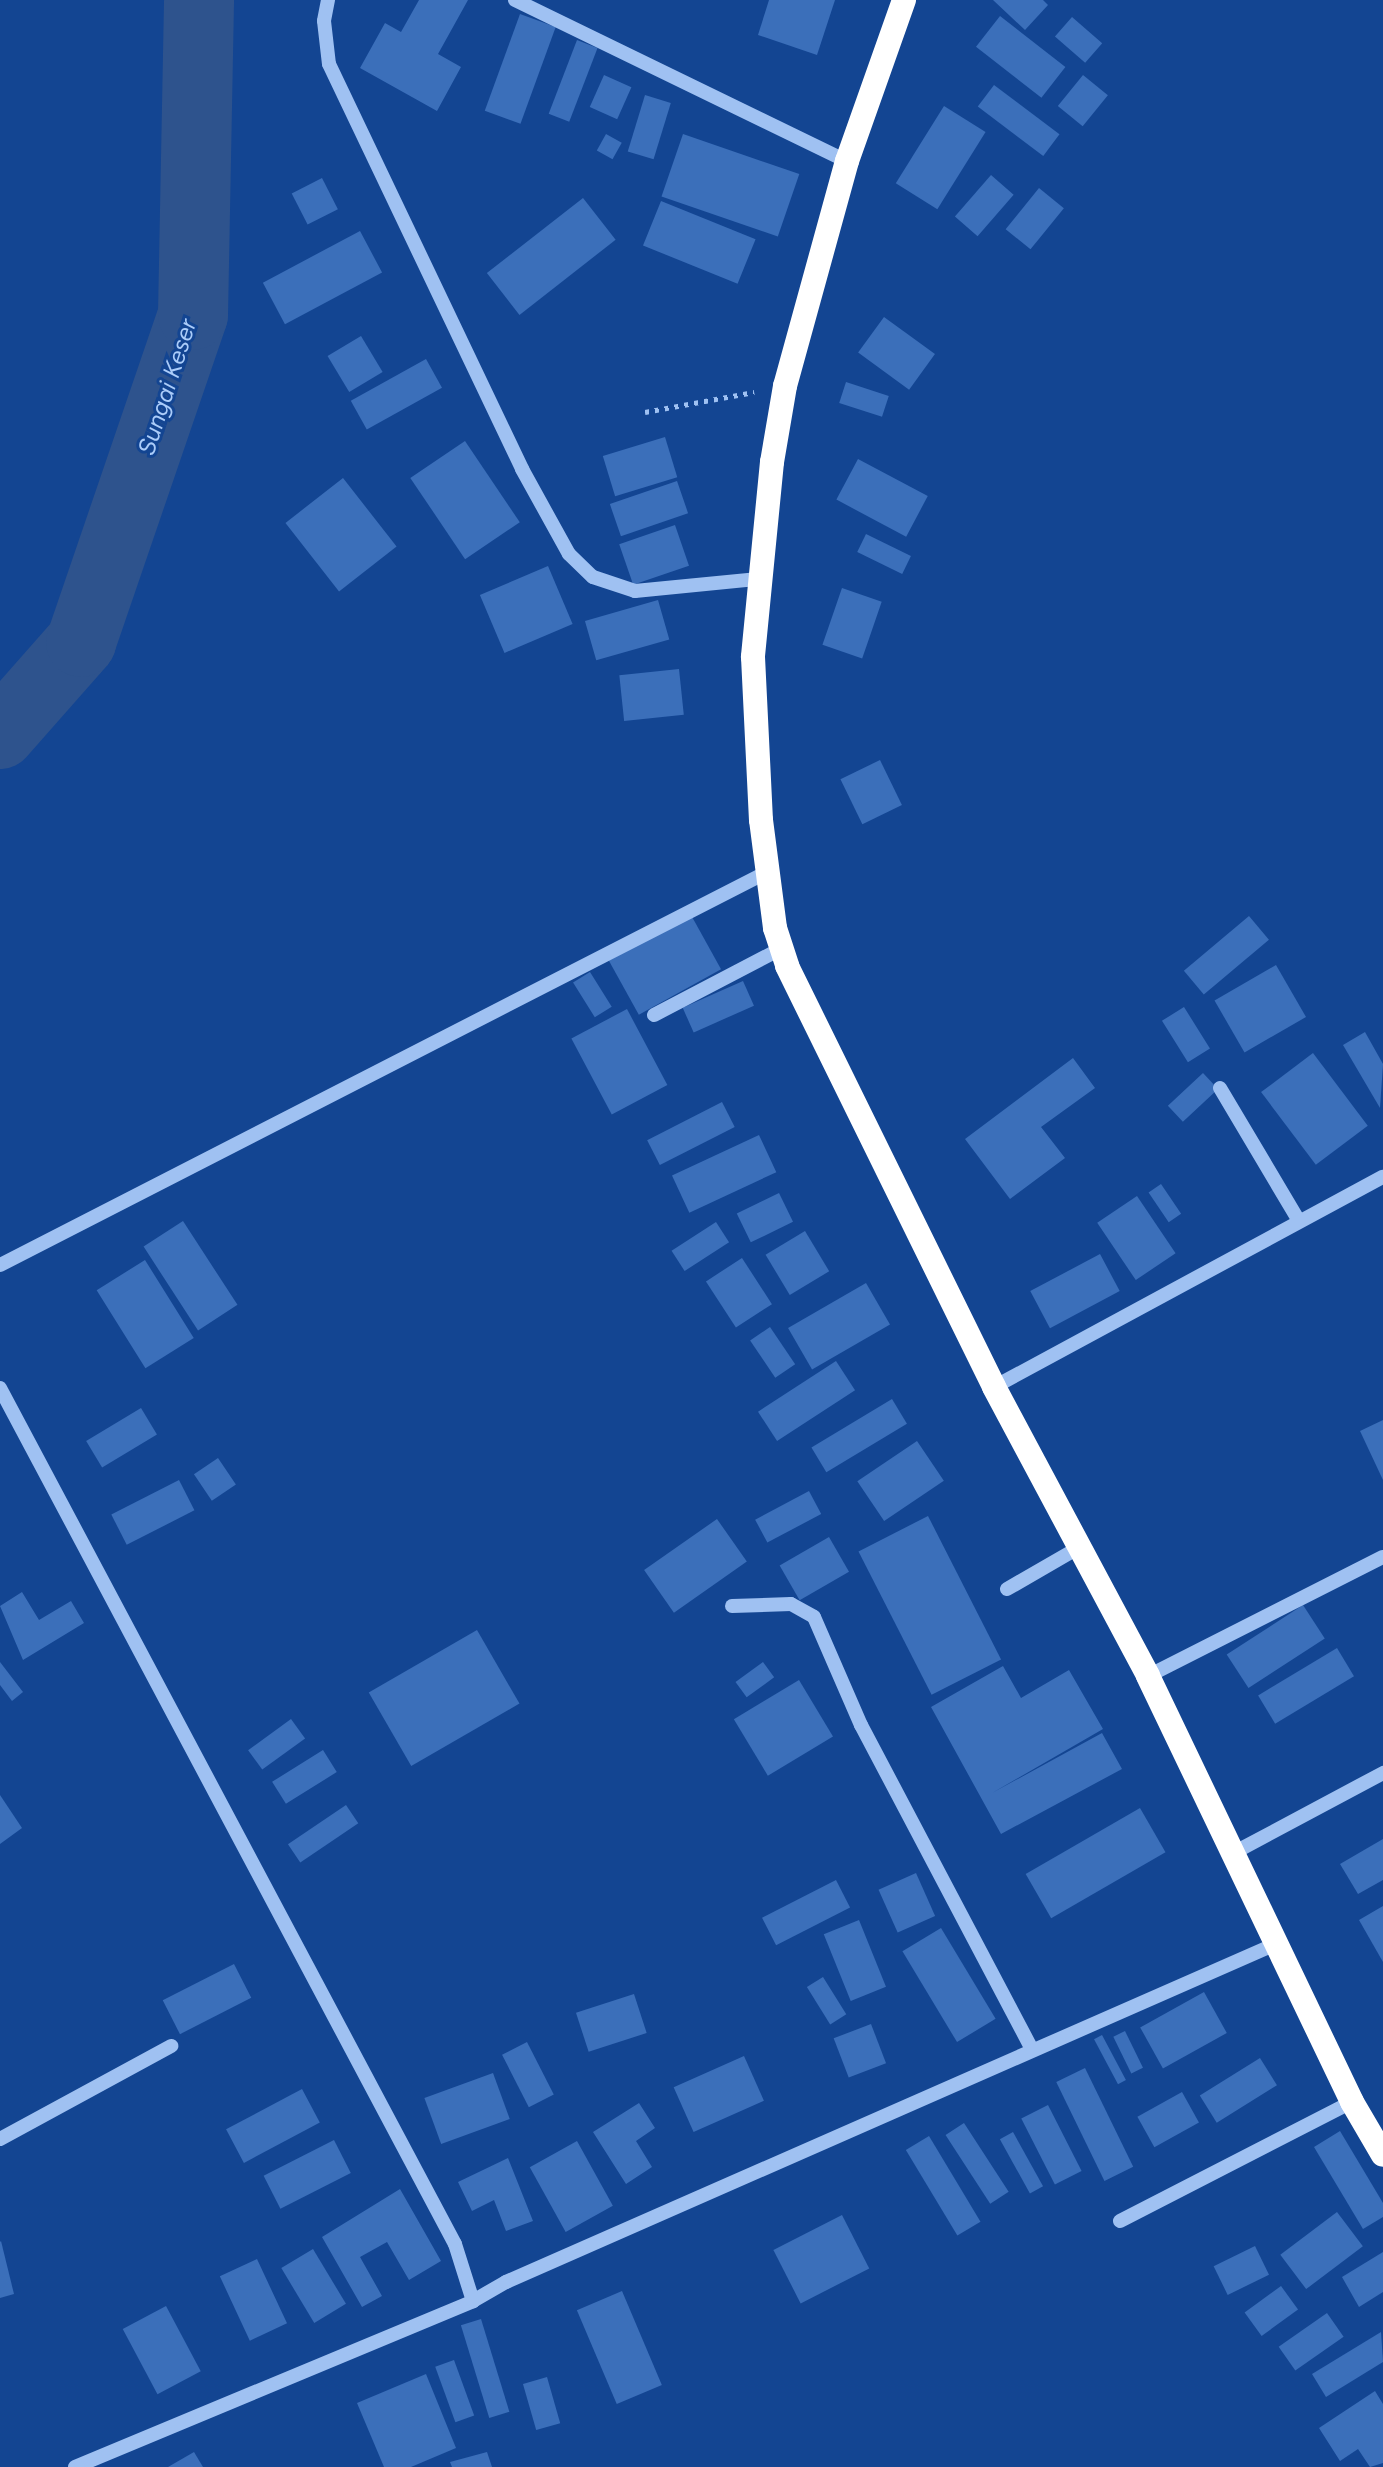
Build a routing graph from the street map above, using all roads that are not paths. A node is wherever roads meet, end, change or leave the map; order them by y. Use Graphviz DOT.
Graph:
graph roads {
  1 [pos="328,0"];
  2 [pos="515,0"];
  3 [pos="904,0"];
  4 [pos="847,161"];
  5 [pos="758,579"];
  6 [pos="767,872"];
  7 [pos="780,949"];
  8 [pos="654,1015"];
  9 [pos="1220,1088"];
  10 [pos="1383,1177"];
  11 [pos="1299,1221"];
  12 [pos="0,1265"];
  13 [pos="994,1387"];
  14 [pos="0,1388"];
  15 [pos="1078,1548"];
  16 [pos="1383,1557"];
  17 [pos="1007,1589"];
  18 [pos="732,1606"];
  19 [pos="1148,1676"];
  20 [pos="1383,1773"];
  21 [pos="1237,1851"];
  22 [pos="1278,1943"];
  23 [pos="171,2046"];
  24 [pos="1032,2050"];
  25 [pos="1352,2102"];
  26 [pos="0,2139"];
  27 [pos="1383,2155"];
  28 [pos="1120,2221"];
  29 [pos="473,2301"];
  30 [pos="75,2467"];
  1 -- 5 [label="street"];
  2 -- 4 [label="street"];
  3 -- 4 [label="highway"];
  4 -- 5 [label="highway"];
  5 -- 6 [label="highway"];
  6 -- 7 [label="highway"];
  6 -- 12 [label="street"];
  7 -- 8 [label="street"];
  7 -- 13 [label="highway"];
  9 -- 11 [label="street"];
  10 -- 11 [label="street"];
  11 -- 13 [label="street"];
  13 -- 15 [label="highway"];
  14 -- 29 [label="street"];
  15 -- 17 [label="street"];
  15 -- 19 [label="highway"];
  16 -- 19 [label="street"];
  18 -- 24 [label="street"];
  19 -- 21 [label="highway"];
  20 -- 21 [label="street"];
  21 -- 22 [label="highway"];
  22 -- 24 [label="street"];
  22 -- 25 [label="highway"];
  23 -- 26 [label="street"];
  24 -- 29 [label="street"];
  25 -- 27 [label="highway"];
  25 -- 28 [label="street"];
  29 -- 30 [label="street"];
}
